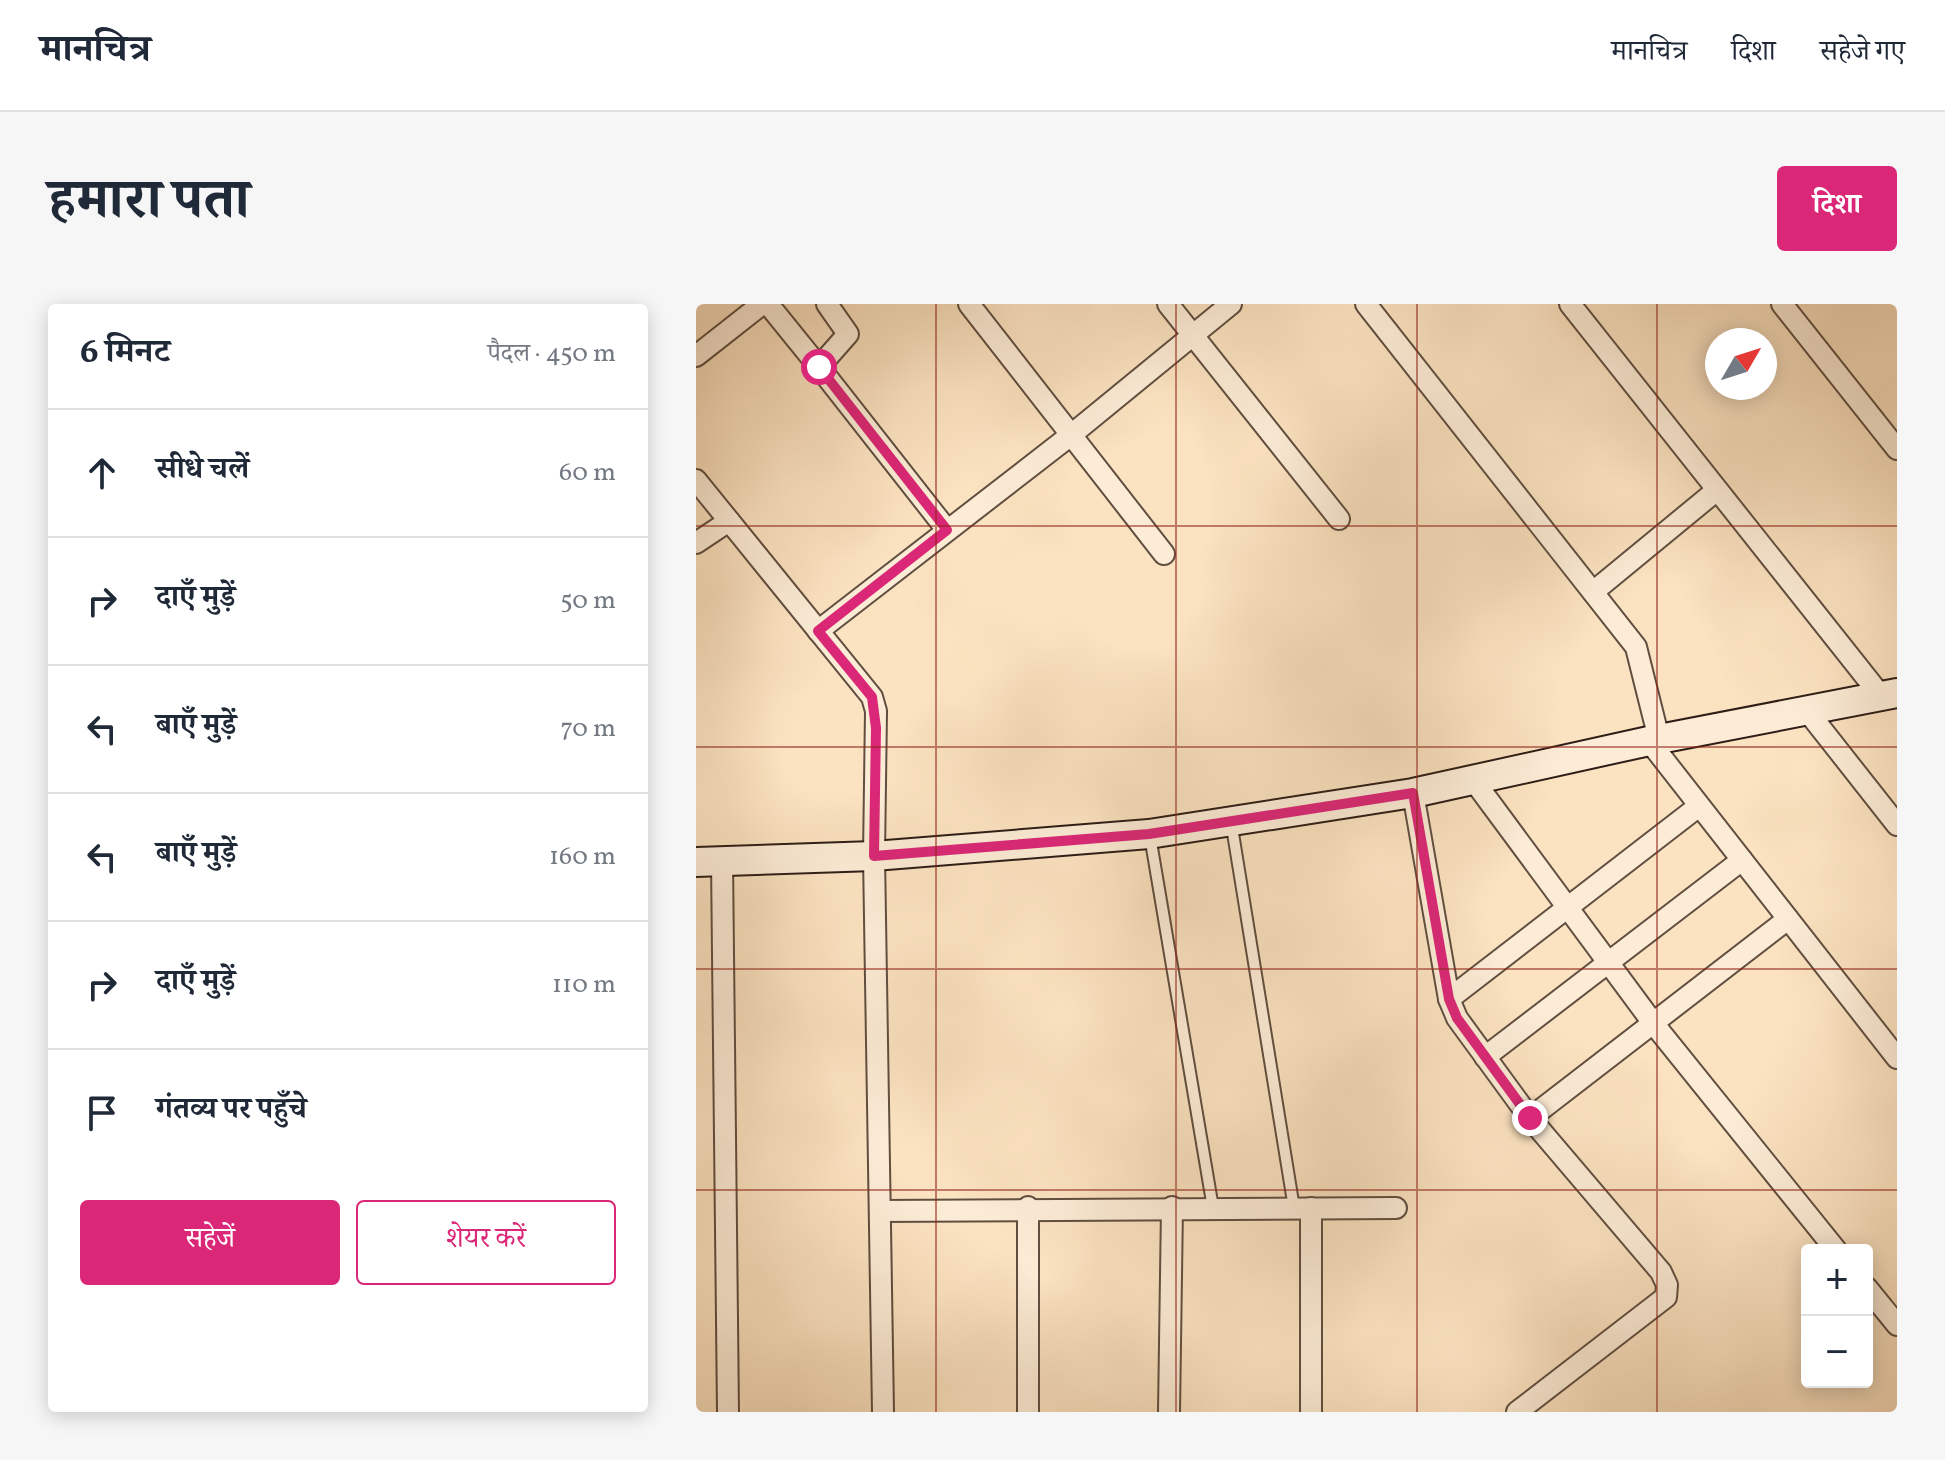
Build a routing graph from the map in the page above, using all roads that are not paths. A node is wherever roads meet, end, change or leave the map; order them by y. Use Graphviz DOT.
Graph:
graph roads {
  1 [pos="765,304"];
  2 [pos="827,304"];
  3 [pos="969,304"];
  4 [pos="1168,304"];
  5 [pos="1231,304"];
  6 [pos="1366,304"];
  7 [pos="1570,304"];
  8 [pos="1782,304"];
  9 [pos="737,312"];
  10 [pos="1193,335"];
  11 [pos="696,356"];
  12 [pos="819,367"];
  13 [pos="1071,435"];
  14 [pos="1897,449"];
  15 [pos="696,480"];
  16 [pos="1717,490"];
  17 [pos="1339,519"];
  18 [pos="729,521"];
  19 [pos="947,530"];
  20 [pos="696,543"];
  21 [pos="1164,554"];
  22 [pos="1593,592"];
  23 [pos="818,631"];
  24 [pos="1889,695"];
  25 [pos="1808,712"];
  26 [pos="1654,740"];
  27 [pos="1474,781"];
  28 [pos="1413,793"];
  29 [pos="1699,806"];
  30 [pos="1231,820"];
  31 [pos="1897,825"];
  32 [pos="1149,834"];
  33 [pos="874,856"];
  34 [pos="1742,860"];
  35 [pos="709,861"];
  36 [pos="1568,908"];
  37 [pos="1788,919"];
  38 [pos="1606,961"];
  39 [pos="1449,999"];
  40 [pos="1653,1023"];
  41 [pos="1485,1057"];
  42 [pos="1897,1058"];
  43 [pos="1530,1118"];
  44 [pos="1028,1207"];
  45 [pos="1172,1207"];
  46 [pos="1213,1208"];
  47 [pos="1303,1208"];
  48 [pos="1396,1208"];
  49 [pos="880,1211"];
  50 [pos="1831,1244"];
  51 [pos="1873,1295"];
  52 [pos="1897,1325"];
  53 [pos="728,1412"];
  54 [pos="883,1412"];
  55 [pos="1028,1412"];
  56 [pos="1169,1412"];
  57 [pos="1311,1412"];
  58 [pos="1517,1412"];
  1 -- 9 [label="street"];
  1 -- 12 [label="street"];
  2 -- 12 [label="street"];
  3 -- 13 [label="street"];
  4 -- 10 [label="street"];
  5 -- 10 [label="street"];
  6 -- 22 [label="street"];
  7 -- 16 [label="street"];
  8 -- 14 [label="street"];
  9 -- 11 [label="street"];
  10 -- 13 [label="street"];
  10 -- 17 [label="street"];
  12 -- 19 [label="street"];
  13 -- 19 [label="street"];
  13 -- 21 [label="street"];
  15 -- 18 [label="street"];
  16 -- 22 [label="street"];
  16 -- 24 [label="street"];
  18 -- 20 [label="street"];
  18 -- 23 [label="street"];
  19 -- 23 [label="street"];
  22 -- 26 [label="street"];
  23 -- 33 [label="street"];
  24 -- 25 [label="street"];
  25 -- 26 [label="street"];
  25 -- 31 [label="street"];
  26 -- 27 [label="street"];
  26 -- 29 [label="street"];
  27 -- 28 [label="street"];
  27 -- 36 [label="street"];
  28 -- 30 [label="street"];
  28 -- 39 [label="street"];
  29 -- 34 [label="street"];
  29 -- 36 [label="street"];
  30 -- 32 [label="street"];
  30 -- 47 [label="lane"];
  32 -- 33 [label="street"];
  32 -- 46 [label="lane"];
  33 -- 35 [label="street"];
  33 -- 49 [label="street"];
  34 -- 37 [label="street"];
  34 -- 38 [label="street"];
  35 -- 53 [label="street"];
  36 -- 38 [label="street"];
  36 -- 39 [label="street"];
  37 -- 40 [label="street"];
  37 -- 42 [label="street"];
  38 -- 40 [label="street"];
  38 -- 41 [label="street"];
  39 -- 41 [label="street"];
  40 -- 43 [label="street"];
  40 -- 50 [label="street"];
  41 -- 43 [label="street"];
  43 -- 58 [label="street"];
  44 -- 45 [label="street"];
  44 -- 49 [label="street"];
  44 -- 55 [label="street"];
  45 -- 46 [label="street"];
  45 -- 56 [label="street"];
  46 -- 47 [label="street"];
  47 -- 48 [label="street"];
  47 -- 57 [label="street"];
  49 -- 54 [label="street"];
  51 -- 52 [label="street"];
}
